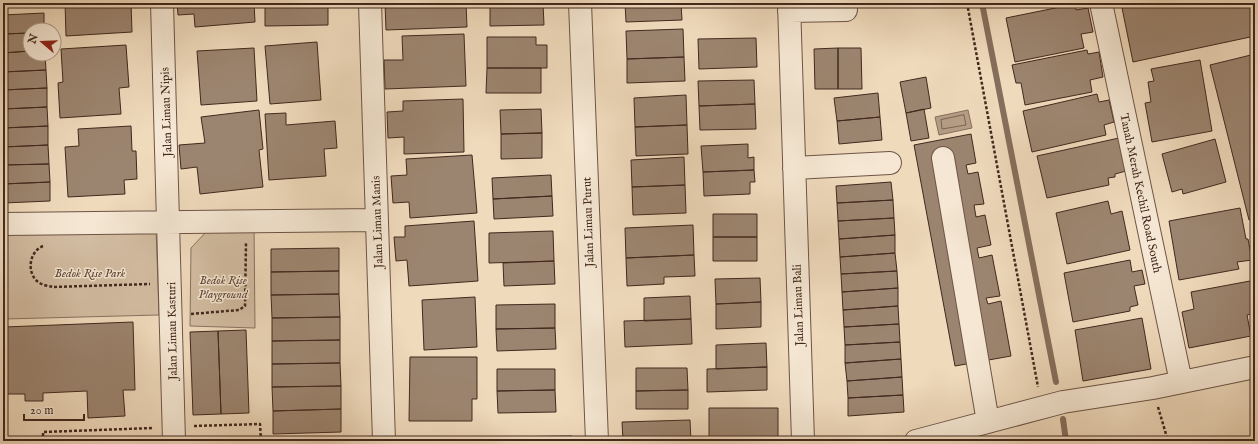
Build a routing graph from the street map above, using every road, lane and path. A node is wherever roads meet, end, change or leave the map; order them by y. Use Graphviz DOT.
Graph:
graph roads {
  1 [pos="162,3"];
  2 [pos="370,3"];
  3 [pos="580,3"];
  4 [pos="967,3"];
  5 [pos="1101,3"];
  6 [pos="789,7"];
  7 [pos="846,10"];
  8 [pos="943,158"];
  9 [pos="890,163"];
  10 [pos="794,168"];
  11 [pos="245,220"];
  12 [pos="377,220"];
  13 [pos="169,221"];
  14 [pos="3,224"];
  15 [pos="50,246"];
  16 [pos="170,283"];
  17 [pos="186,314"];
  18 [pos="1255,367"];
  19 [pos="1181,382"];
  20 [pos="1153,388"];
  21 [pos="1050,405"];
  22 [pos="988,422"];
  23 [pos="174,441"];
  24 [pos="384,441"];
  25 [pos="597,441"];
  26 [pos="803,441"];
  27 [pos="916,441"];
  28 [pos="1168,441"];
  1 -- 13 [label="street, Jalan Limau Nipis"];
  2 -- 12 [label="street, Jalan Limau Manis"];
  3 -- 25 [label="street, Jalan Limau Purut"];
  4 -- 21 [label="path"];
  5 -- 19 [label="street, Tanah Merah Kechil Road South"];
  6 -- 7 [label="street, Jalan Limau Bali"];
  6 -- 10 [label="street, Jalan Limau Bali"];
  8 -- 22 [label="street"];
  9 -- 10 [label="street"];
  10 -- 26 [label="street, Jalan Limau Bali"];
  11 -- 12 [label="street"];
  11 -- 13 [label="street"];
  11 -- 17 [label="path"];
  12 -- 24 [label="street, Jalan Limau Manis"];
  13 -- 14 [label="street"];
  13 -- 16 [label="street, Jalan Limau Kasturi"];
  15 -- 16 [label="path"];
  16 -- 23 [label="street, Jalan Limau Kasturi"];
  18 -- 19 [label="street"];
  19 -- 20 [label="street"];
  20 -- 21 [label="street"];
  20 -- 28 [label="path"];
  21 -- 22 [label="street"];
  22 -- 27 [label="street"];
}
